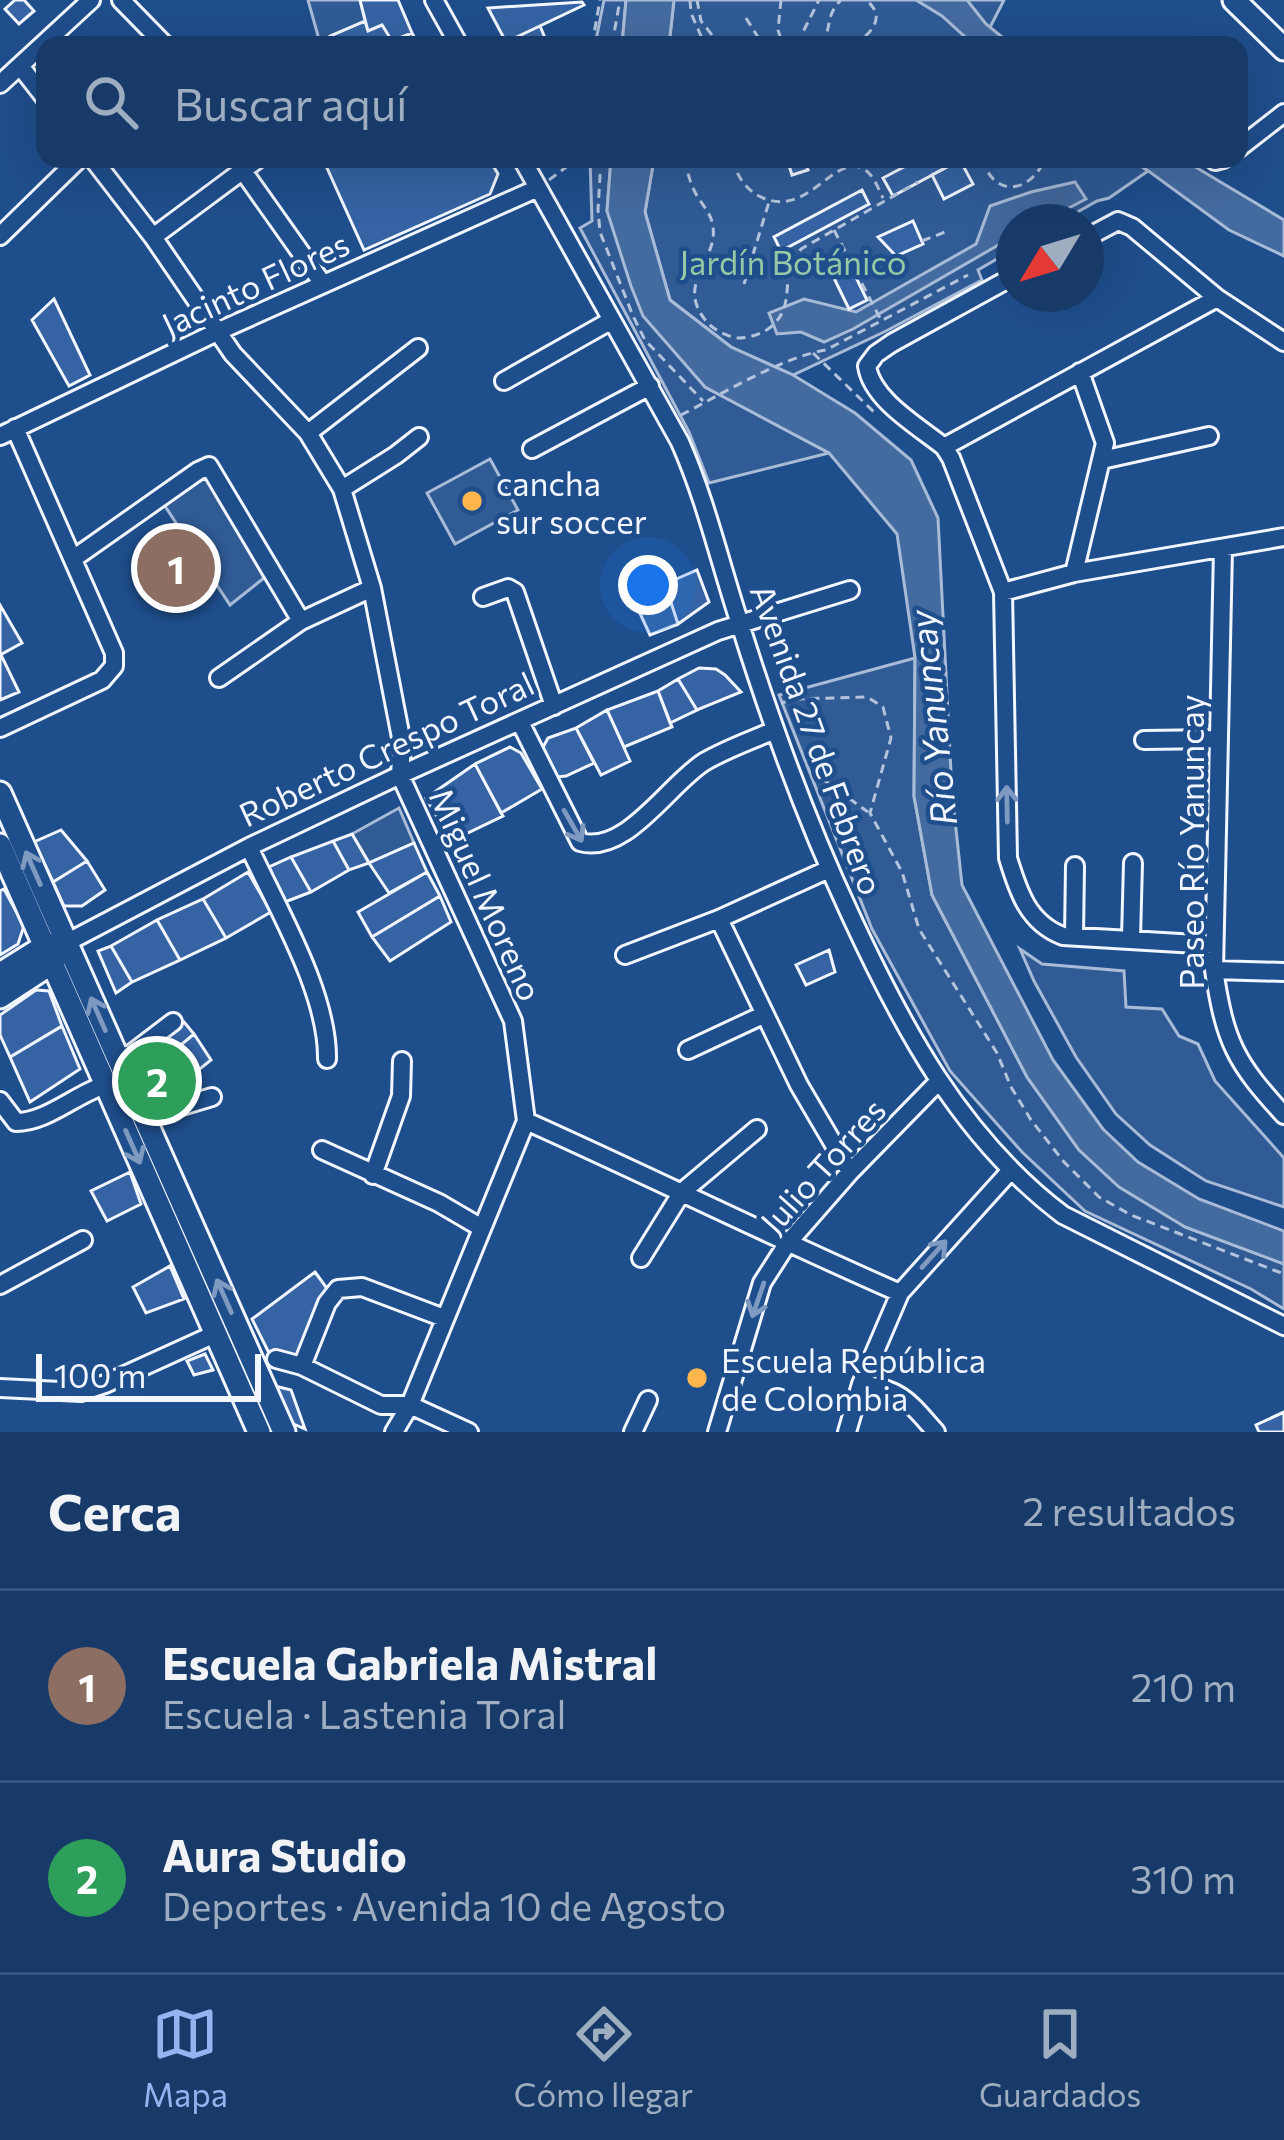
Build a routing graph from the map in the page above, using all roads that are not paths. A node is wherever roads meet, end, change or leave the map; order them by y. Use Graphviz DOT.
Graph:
graph roads {
  1 [pos="121,0"];
  2 [pos="434,0"];
  3 [pos="1234,0"];
  4 [pos="79,4"];
  5 [pos="49,36"];
  6 [pos="156,36"];
  7 [pos="454,36"];
  8 [pos="36,49"];
  9 [pos="1284,49"];
  10 [pos="20,66"];
  11 [pos="0,84"];
  12 [pos="36,86"];
  13 [pos="1284,113"];
  14 [pos="1248,141"];
  15 [pos="71,168"];
  16 [pos="101,168"];
  17 [pos="246,168"];
  18 [pos="252,168"];
  19 [pos="527,168"];
  20 [pos="538,188"];
  21 [pos="1104,228"];
  22 [pos="0,236"];
  23 [pos="153,237"];
  24 [pos="323,284"];
  25 [pos="996,286"];
  26 [pos="1217,298"];
  27 [pos="612,320"];
  28 [pos="219,331"];
  29 [pos="1284,342"];
  30 [pos="418,348"];
  31 [pos="1080,372"];
  32 [pos="504,381"];
  33 [pos="650,386"];
  34 [pos="8,432"];
  35 [pos="308,433"];
  36 [pos="1209,436"];
  37 [pos="419,437"];
  38 [pos="944,447"];
  39 [pos="532,449"];
  40 [pos="1102,460"];
  41 [pos="342,489"];
  42 [pos="1284,537"];
  43 [pos="1223,549"];
  44 [pos="73,559"];
  45 [pos="1074,573"];
  46 [pos="372,588"];
  47 [pos="850,590"];
  48 [pos="1004,592"];
  49 [pos="483,597"];
  50 [pos="302,621"];
  51 [pos="740,625"];
  52 [pos="219,678"];
  53 [pos="554,706"];
  54 [pos="520,722"];
  55 [pos="0,728"];
  56 [pos="775,730"];
  57 [pos="1218,739"];
  58 [pos="1144,740"];
  59 [pos="400,775"];
  60 [pos="0,793"];
  61 [pos="0,845"];
  62 [pos="249,848"];
  63 [pos="1133,863"];
  64 [pos="1076,866"];
  65 [pos="829,869"];
  66 [pos="719,919"];
  67 [pos="1074,936"];
  68 [pos="1131,938"];
  69 [pos="1213,945"];
  70 [pos="54,950"];
  71 [pos="626,955"];
  72 [pos="1214,970"];
  73 [pos="1284,972"];
  74 [pos="0,974"];
  75 [pos="0,997"];
  76 [pos="763,1015"];
  77 [pos="172,1022"];
  78 [pos="688,1050"];
  79 [pos="118,1058"];
  80 [pos="327,1059"];
  81 [pos="402,1060"];
  82 [pos="938,1082"];
  83 [pos="106,1085"];
  84 [pos="212,1097"];
  85 [pos="0,1101"];
  86 [pos="1284,1115"];
  87 [pos="526,1120"];
  88 [pos="146,1121"];
  89 [pos="758,1130"];
  90 [pos="322,1150"];
  91 [pos="1011,1170"];
  92 [pos="850,1172"];
  93 [pos="373,1175"];
  94 [pos="682,1192"];
  95 [pos="480,1227"];
  96 [pos="83,1240"];
  97 [pos="187,1240"];
  98 [pos="787,1244"];
  99 [pos="641,1258"];
  100 [pos="0,1285"];
  101 [pos="900,1293"];
  102 [pos="444,1318"];
  103 [pos="1284,1326"];
  104 [pos="214,1334"];
  105 [pos="276,1359"];
  106 [pos="302,1366"];
  107 [pos="861,1384"];
  108 [pos="0,1388"];
  109 [pos="648,1400"];
  110 [pos="410,1405"];
  111 [pos="259,1432"];
  112 [pos="284,1432"];
  113 [pos="394,1432"];
  114 [pos="469,1432"];
  115 [pos="632,1432"];
  116 [pos="717,1432"];
  117 [pos="847,1432"];
  118 [pos="936,1432"];
  1 -- 6 [label="street"];
  2 -- 7 [label="street"];
  3 -- 9 [label="main road"];
  4 -- 5 [label="street"];
  8 -- 10 [label="street"];
  10 -- 11 [label="street"];
  10 -- 12 [label="street"];
  13 -- 14 [label="street"];
  15 -- 22 [label="street"];
  16 -- 23 [label="street, Miguel Moreno"];
  17 -- 23 [label="street"];
  18 -- 24 [label="street"];
  19 -- 20 [label="street, Avenida 27 de Febrero"];
  20 -- 24 [label="street, Jacinto Flores"];
  20 -- 27 [label="street, Avenida 27 de Febrero"];
  21 -- 26 [label="street"];
  23 -- 28 [label="street, Miguel Moreno"];
  24 -- 28 [label="street, Jacinto Flores"];
  25 -- 38 [label="street"];
  26 -- 29 [label="street"];
  26 -- 31 [label="street"];
  27 -- 32 [label="street"];
  27 -- 33 [label="street, Avenida 27 de Febrero"];
  28 -- 34 [label="street, Jacinto Flores"];
  28 -- 35 [label="street, Miguel Moreno"];
  30 -- 35 [label="street"];
  31 -- 38 [label="street"];
  31 -- 40 [label="street"];
  33 -- 39 [label="street"];
  33 -- 51 [label="street, Avenida 27 de Febrero"];
  34 -- 44 [label="street"];
  35 -- 41 [label="street, Miguel Moreno"];
  36 -- 40 [label="street"];
  37 -- 41 [label="street"];
  38 -- 48 [label="street"];
  40 -- 45 [label="street"];
  41 -- 46 [label="street, Miguel Moreno"];
  42 -- 43 [label="street"];
  43 -- 45 [label="street"];
  43 -- 57 [label="street, Paseo Río Yanuncay"];
  44 -- 50 [label="street"];
  44 -- 55 [label="street"];
  45 -- 48 [label="street"];
  46 -- 50 [label="street"];
  46 -- 59 [label="street, Miguel Moreno"];
  47 -- 51 [label="street, Roberto Crespo Toral"];
  67 -- 48 [label="street, one-way"];
  49 -- 53 [label="street"];
  50 -- 52 [label="street"];
  51 -- 53 [label="street, Roberto Crespo Toral"];
  51 -- 56 [label="street, Avenida 27 de Febrero"];
  53 -- 54 [label="street, Roberto Crespo Toral"];
  54 -- 56 [label="street, one-way"];
  54 -- 59 [label="street, Roberto Crespo Toral"];
  56 -- 65 [label="street, Avenida 27 de Febrero"];
  57 -- 58 [label="street"];
  57 -- 69 [label="street, Paseo Río Yanuncay"];
  59 -- 62 [label="street, Roberto Crespo Toral"];
  59 -- 87 [label="street, Miguel Moreno"];
  70 -- 60 [label="main road, one-way"];
  61 -- 70 [label="main road"];
  62 -- 70 [label="street, Roberto Crespo Toral"];
  62 -- 80 [label="street"];
  63 -- 68 [label="street"];
  64 -- 67 [label="street"];
  65 -- 66 [label="street"];
  65 -- 82 [label="street, Avenida 27 de Febrero"];
  66 -- 71 [label="street"];
  66 -- 76 [label="street"];
  67 -- 68 [label="street"];
  68 -- 69 [label="street"];
  69 -- 72 [label="street, Paseo Río Yanuncay"];
  70 -- 74 [label="main road, Roberto Crespo Toral"];
  70 -- 75 [label="main road, Roberto Crespo Toral"];
  79 -- 70 [label="main road, one-way"];
  70 -- 83 [label="main road"];
  72 -- 73 [label="street"];
  72 -- 86 [label="street, Paseo Río Yanuncay"];
  76 -- 78 [label="street"];
  76 -- 92 [label="street"];
  77 -- 79 [label="street"];
  79 -- 88 [label="main road"];
  81 -- 93 [label="street"];
  82 -- 91 [label="street, Avenida 27 de Febrero"];
  82 -- 92 [label="street, Julio Torres"];
  83 -- 85 [label="street"];
  83 -- 97 [label="main road, one-way"];
  84 -- 88 [label="street"];
  87 -- 94 [label="street"];
  87 -- 95 [label="street"];
  88 -- 97 [label="main road"];
  89 -- 94 [label="street"];
  90 -- 93 [label="street"];
  101 -- 91 [label="street, one-way"];
  91 -- 103 [label="street, Avenida 27 de Febrero"];
  92 -- 98 [label="street, Julio Torres"];
  93 -- 95 [label="street"];
  94 -- 98 [label="street"];
  94 -- 99 [label="street"];
  95 -- 102 [label="street"];
  96 -- 100 [label="street"];
  97 -- 104 [label="main road"];
  112 -- 97 [label="main road, one-way"];
  98 -- 101 [label="street"];
  98 -- 116 [label="street, Julio Torres, one-way"];
  101 -- 107 [label="street"];
  102 -- 106 [label="street"];
  102 -- 110 [label="street"];
  104 -- 108 [label="street"];
  104 -- 111 [label="main road"];
  105 -- 106 [label="street"];
  106 -- 110 [label="street"];
  107 -- 117 [label="street"];
  107 -- 118 [label="street"];
  109 -- 115 [label="street"];
  110 -- 113 [label="street"];
  110 -- 114 [label="street"];
}
